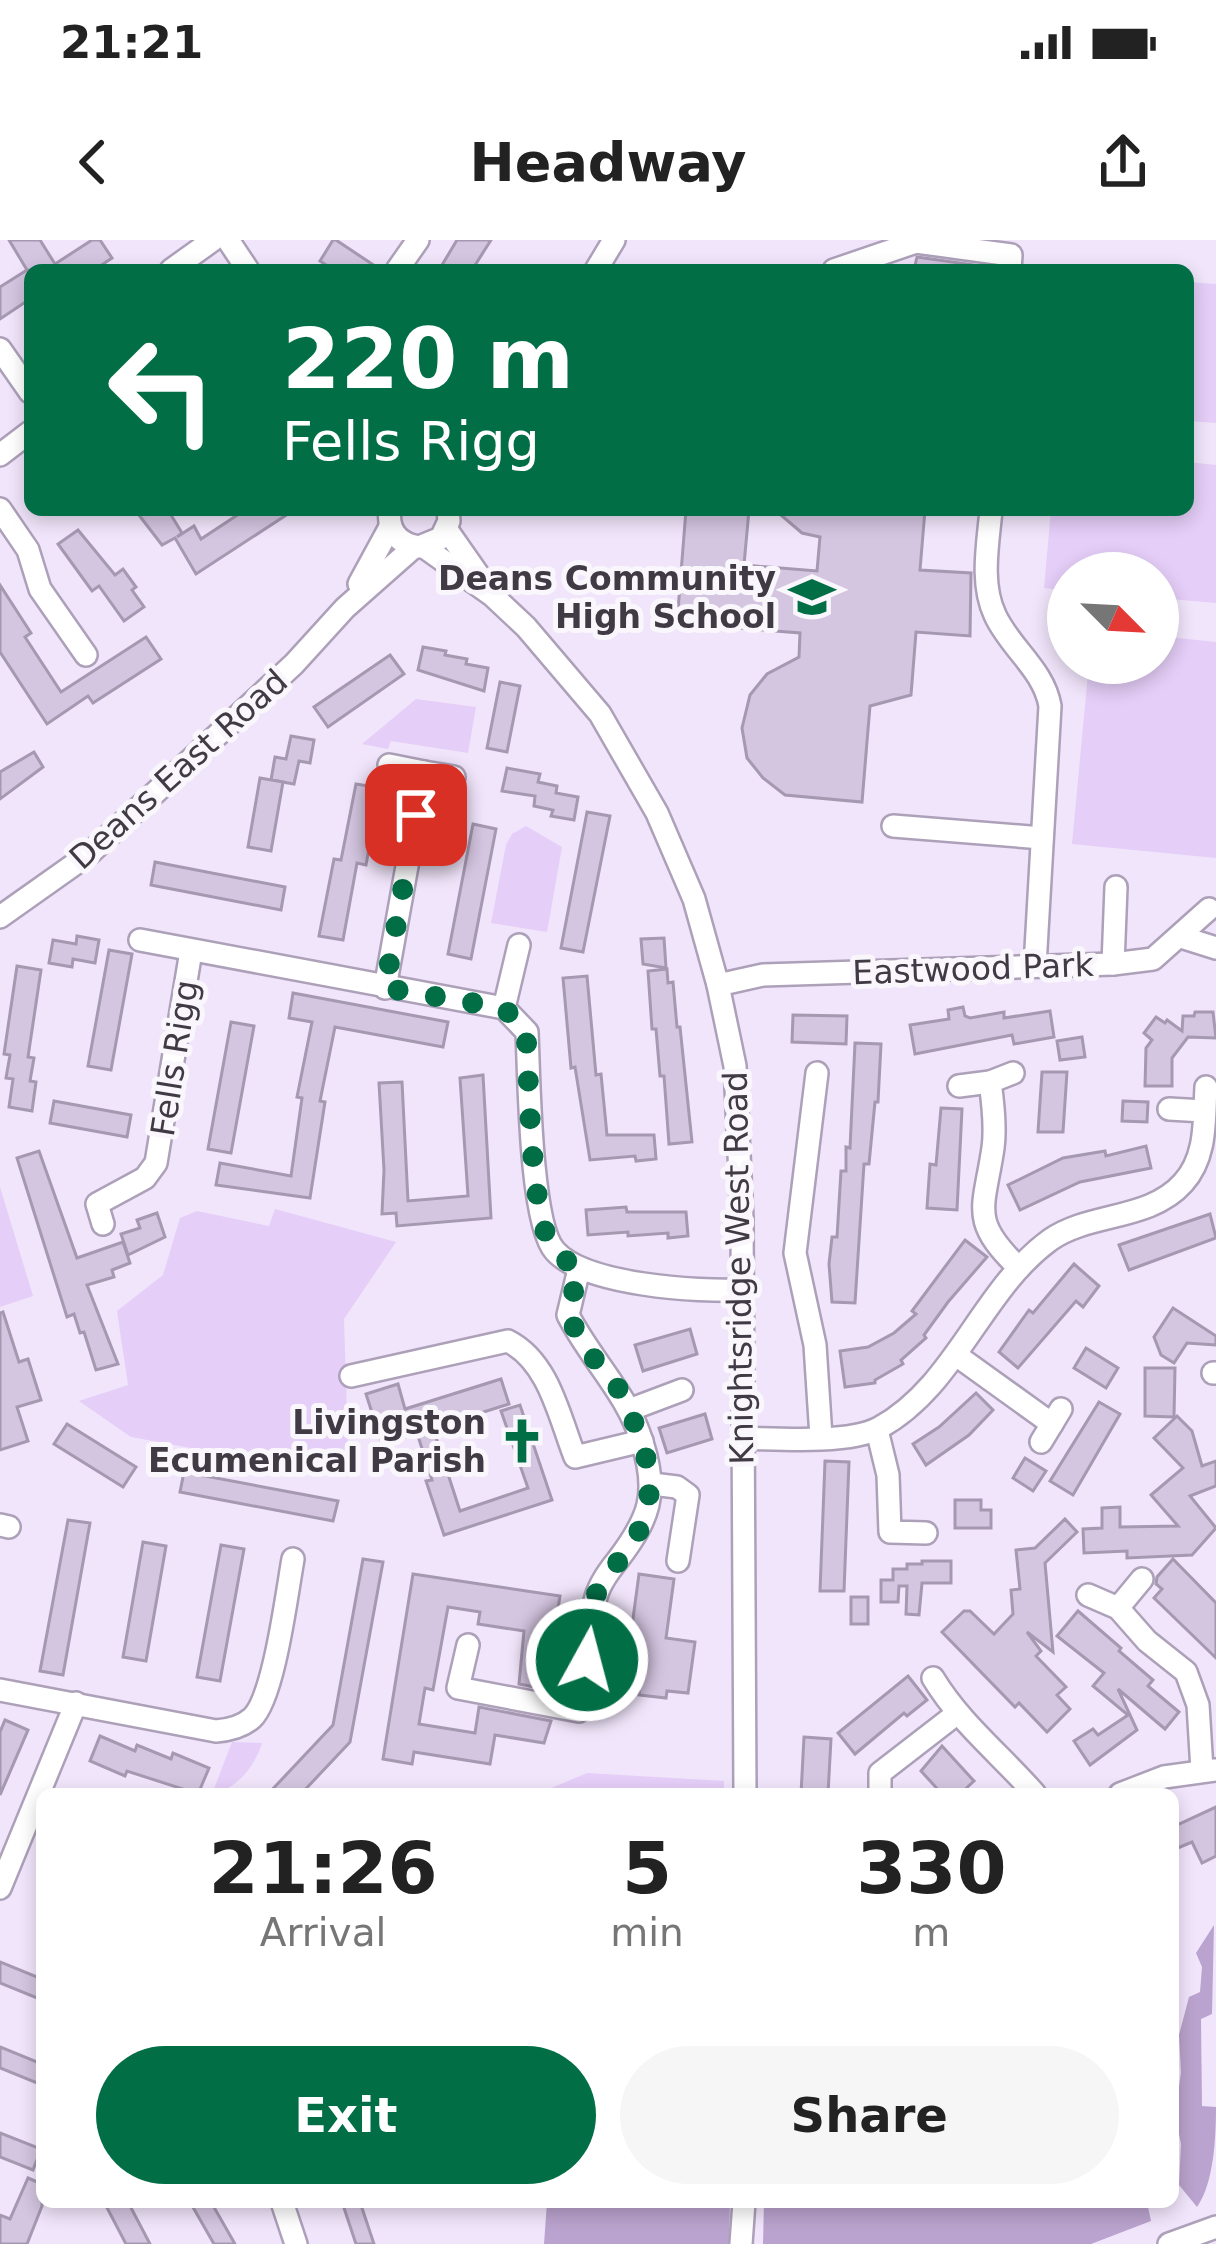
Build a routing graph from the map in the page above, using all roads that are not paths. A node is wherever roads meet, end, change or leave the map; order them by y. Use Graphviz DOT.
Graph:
graph roads {
  1 [pos="213,240"];
  2 [pos="179,264"];
  3 [pos="852,264"];
  4 [pos="1010,264"];
  5 [pos="0,349"];
  6 [pos="24,383"];
  7 [pos="24,437"];
  8 [pos="0,455"];
  9 [pos="0,509"];
  10 [pos="448,516"];
  11 [pos="449,516"];
  12 [pos="991,516"];
  13 [pos="390,518"];
  14 [pos="419,547"];
  15 [pos="493,596"];
  16 [pos="345,608"];
  17 [pos="86,655"];
  18 [pos="389,765"];
  19 [pos="424,772"];
  20 [pos="454,777"];
  21 [pos="893,826"];
  22 [pos="1042,838"];
  23 [pos="1116,887"];
  24 [pos="1209,909"];
  25 [pos="0,917"];
  26 [pos="1181,937"];
  27 [pos="140,940"];
  28 [pos="519,944"];
  29 [pos="1216,949"];
  30 [pos="191,951"];
  31 [pos="1113,964"];
  32 [pos="1034,966"];
  33 [pos="718,985"];
  34 [pos="385,988"];
  35 [pos="504,1008"];
  36 [pos="818,1073"];
  37 [pos="1013,1073"];
  38 [pos="990,1082"];
  39 [pos="959,1086"];
  40 [pos="1206,1087"];
  41 [pos="1169,1109"];
  42 [pos="1204,1111"];
  43 [pos="97,1203"];
  44 [pos="1019,1268"];
  45 [pos="579,1269"];
  46 [pos="742,1290"];
  47 [pos="956,1354"];
  48 [pos="351,1376"];
  49 [pos="682,1390"];
  50 [pos="629,1410"];
  51 [pos="1051,1425"];
  52 [pos="877,1430"];
  53 [pos="821,1437"];
  54 [pos="743,1438"];
  55 [pos="642,1441"];
  56 [pos="652,1484"];
  57 [pos="926,1533"];
  58 [pos="293,1559"];
  59 [pos="678,1561"];
  60 [pos="1142,1580"];
  61 [pos="1088,1595"];
  62 [pos="1118,1607"];
  63 [pos="468,1645"];
  64 [pos="933,1678"];
  65 [pos="0,1690"];
  66 [pos="76,1703"];
  67 [pos="955,1715"];
  68 [pos="1209,1770"];
  69 [pos="41,1788"];
  70 [pos="745,1788"];
  71 [pos="880,1788"];
  72 [pos="1030,1788"];
  73 [pos="1136,1788"];
  74 [pos="36,1800"];
  75 [pos="0,1888"];
  76 [pos="284,2208"];
  77 [pos="744,2208"];
  78 [pos="1216,2227"];
  79 [pos="296,2244"];
  80 [pos="741,2244"];
  81 [pos="1169,2244"];
  1 -- 2 [label="street"];
  3 -- 4 [label="street"];
  5 -- 6 [label="street"];
  7 -- 8 [label="street"];
  9 -- 17 [label="street"];
  10 -- 14 [label="street, Deans East Road"];
  11 -- 15 [label="street, Knightsridge West Road"];
  12 -- 22 [label="street"];
  13 -- 14 [label="street, Knightsridge West Road"];
  13 -- 16 [label="street, Deans East Road"];
  14 -- 15 [label="street, Knightsridge West Road"];
  14 -- 16 [label="street, Deans East Road"];
  15 -- 33 [label="street, Knightsridge West Road"];
  16 -- 25 [label="street, Deans East Road"];
  18 -- 19 [label="street"];
  19 -- 20 [label="street"];
  19 -- 34 [label="street"];
  21 -- 22 [label="street"];
  22 -- 32 [label="street"];
  23 -- 31 [label="street"];
  24 -- 26 [label="street, Eastwood Park"];
  26 -- 29 [label="street"];
  26 -- 31 [label="street, Eastwood Park"];
  27 -- 30 [label="street, Fells Rigg"];
  28 -- 35 [label="street"];
  30 -- 34 [label="street, Fells Rigg"];
  30 -- 43 [label="street, Fells Rigg"];
  31 -- 32 [label="street, Eastwood Park"];
  32 -- 33 [label="street, Eastwood Park"];
  33 -- 46 [label="street, Knightsridge West Road"];
  34 -- 35 [label="street, Fells Rigg"];
  35 -- 45 [label="street"];
  36 -- 53 [label="street"];
  37 -- 38 [label="street"];
  38 -- 39 [label="street"];
  38 -- 44 [label="street"];
  40 -- 42 [label="street"];
  41 -- 42 [label="street"];
  42 -- 44 [label="street"];
  44 -- 47 [label="street"];
  45 -- 46 [label="street"];
  45 -- 50 [label="street"];
  46 -- 54 [label="street, Knightsridge West Road"];
  47 -- 51 [label="street"];
  47 -- 52 [label="street"];
  48 -- 55 [label="street"];
  49 -- 50 [label="street"];
  50 -- 55 [label="street"];
  52 -- 53 [label="street"];
  52 -- 57 [label="street"];
  53 -- 54 [label="street"];
  54 -- 70 [label="street, Knightsridge West Road"];
  55 -- 56 [label="street"];
  56 -- 59 [label="street"];
  56 -- 63 [label="street"];
  58 -- 66 [label="street"];
  60 -- 62 [label="street"];
  61 -- 62 [label="street"];
  62 -- 68 [label="street"];
  64 -- 67 [label="street"];
  65 -- 66 [label="street"];
  66 -- 69 [label="street"];
  67 -- 71 [label="street"];
  67 -- 72 [label="street"];
  68 -- 73 [label="street"];
  74 -- 75 [label="street"];
  76 -- 79 [label="street"];
  77 -- 80 [label="street"];
  78 -- 81 [label="street"];
}
